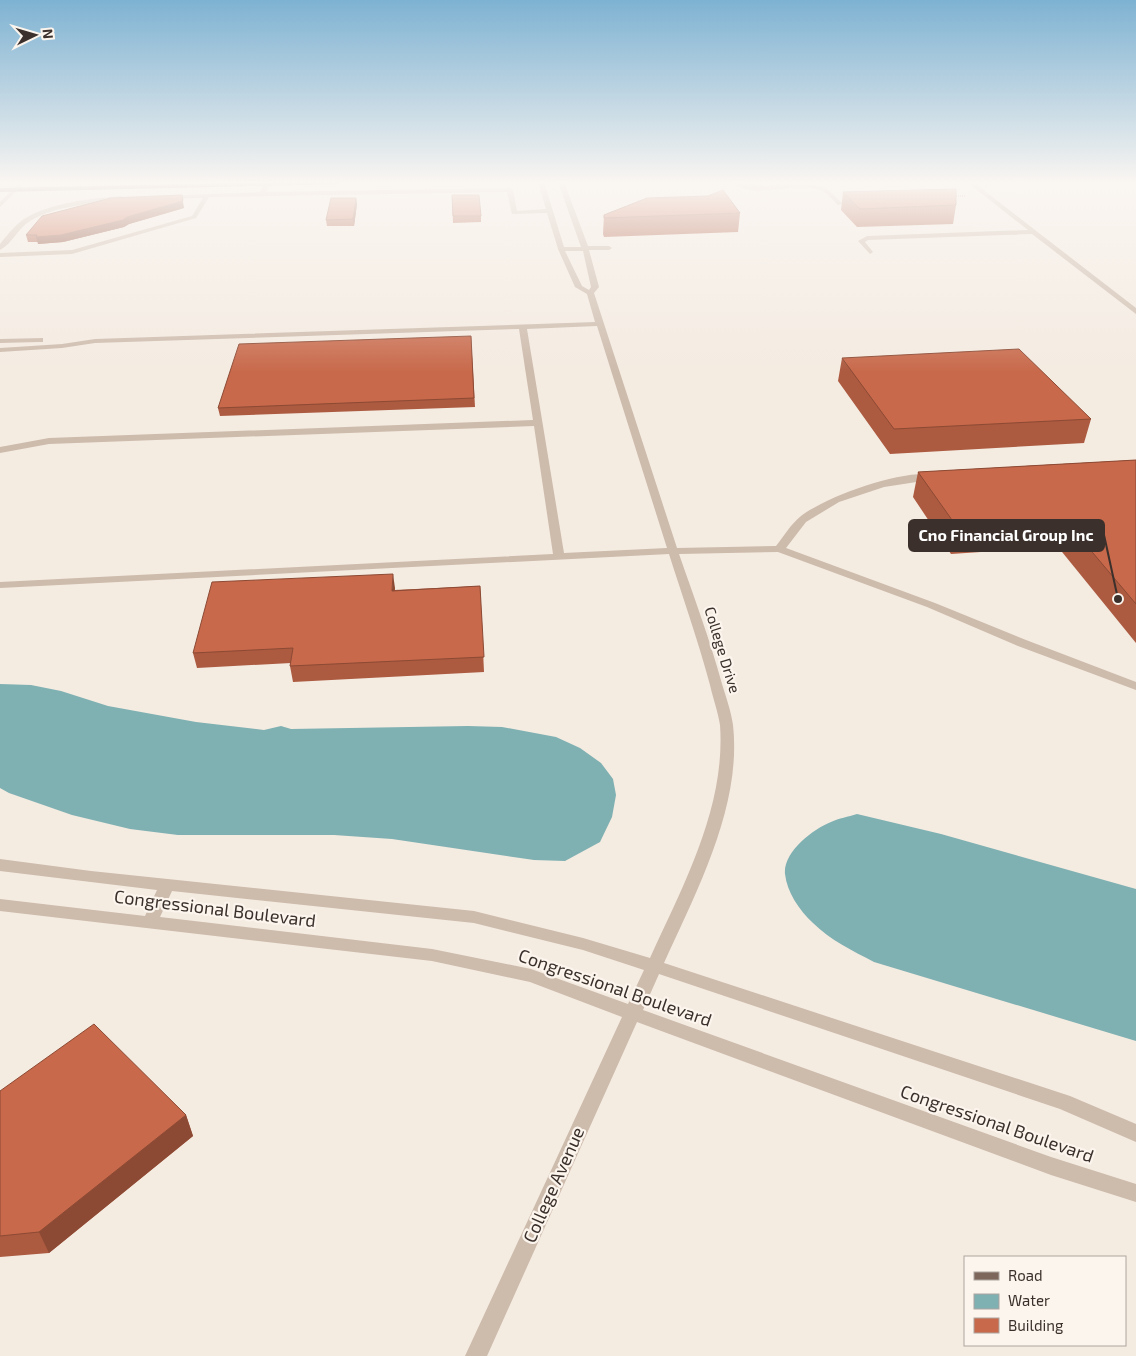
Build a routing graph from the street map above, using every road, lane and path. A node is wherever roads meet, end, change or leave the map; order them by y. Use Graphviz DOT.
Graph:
graph roads {
  1 [pos="96,245"];
  2 [pos="560,245"];
  3 [pos="585,245"];
  4 [pos="865,245"];
  5 [pos="1051,245"];
  6 [pos="609,248"];
  7 [pos="561,249"];
  8 [pos="586,249"];
  9 [pos="870,252"];
  10 [pos="0,255"];
  11 [pos="590,293"];
  12 [pos="1136,312"];
  13 [pos="599,324"];
  14 [pos="523,327"];
  15 [pos="0,341"];
  16 [pos="94,341"];
  17 [pos="0,350"];
  18 [pos="538,423"];
  19 [pos="0,450"];
  20 [pos="944,476"];
  21 [pos="779,549"];
  22 [pos="672,551"];
  23 [pos="559,557"];
  24 [pos="0,585"];
  25 [pos="1136,686"];
  26 [pos="0,865"];
  27 [pos="167,885"];
  28 [pos="0,905"];
  29 [pos="150,922"];
  30 [pos="654,966"];
  31 [pos="631,1014"];
  32 [pos="1136,1133"];
  33 [pos="1136,1193"];
  34 [pos="476,1356"];
  1 -- 10 [label="street"];
  2 -- 7 [label="street, College Drive"];
  3 -- 8 [label="street, College Drive"];
  4 -- 9 [label="street"];
  5 -- 12 [label="street"];
  6 -- 8 [label="street"];
  7 -- 8 [label="street"];
  7 -- 11 [label="street, College Drive"];
  8 -- 11 [label="street, College Drive"];
  11 -- 13 [label="street, College Drive"];
  13 -- 14 [label="street"];
  13 -- 22 [label="street, College Drive"];
  14 -- 16 [label="street"];
  14 -- 18 [label="street"];
  15 -- 16 [label="street"];
  16 -- 17 [label="street"];
  18 -- 19 [label="street"];
  18 -- 23 [label="street"];
  20 -- 21 [label="street"];
  21 -- 22 [label="street"];
  21 -- 25 [label="street"];
  22 -- 23 [label="street"];
  22 -- 30 [label="street, College Drive"];
  23 -- 24 [label="street"];
  26 -- 27 [label="street, Congressional Boulevard"];
  27 -- 29 [label="street"];
  27 -- 30 [label="street, Congressional Boulevard"];
  28 -- 29 [label="street, Congressional Boulevard"];
  29 -- 31 [label="street, Congressional Boulevard"];
  30 -- 31 [label="street, College Drive"];
  30 -- 32 [label="street, Congressional Boulevard"];
  31 -- 33 [label="street, Congressional Boulevard"];
  31 -- 34 [label="street, College Avenue"];
}
